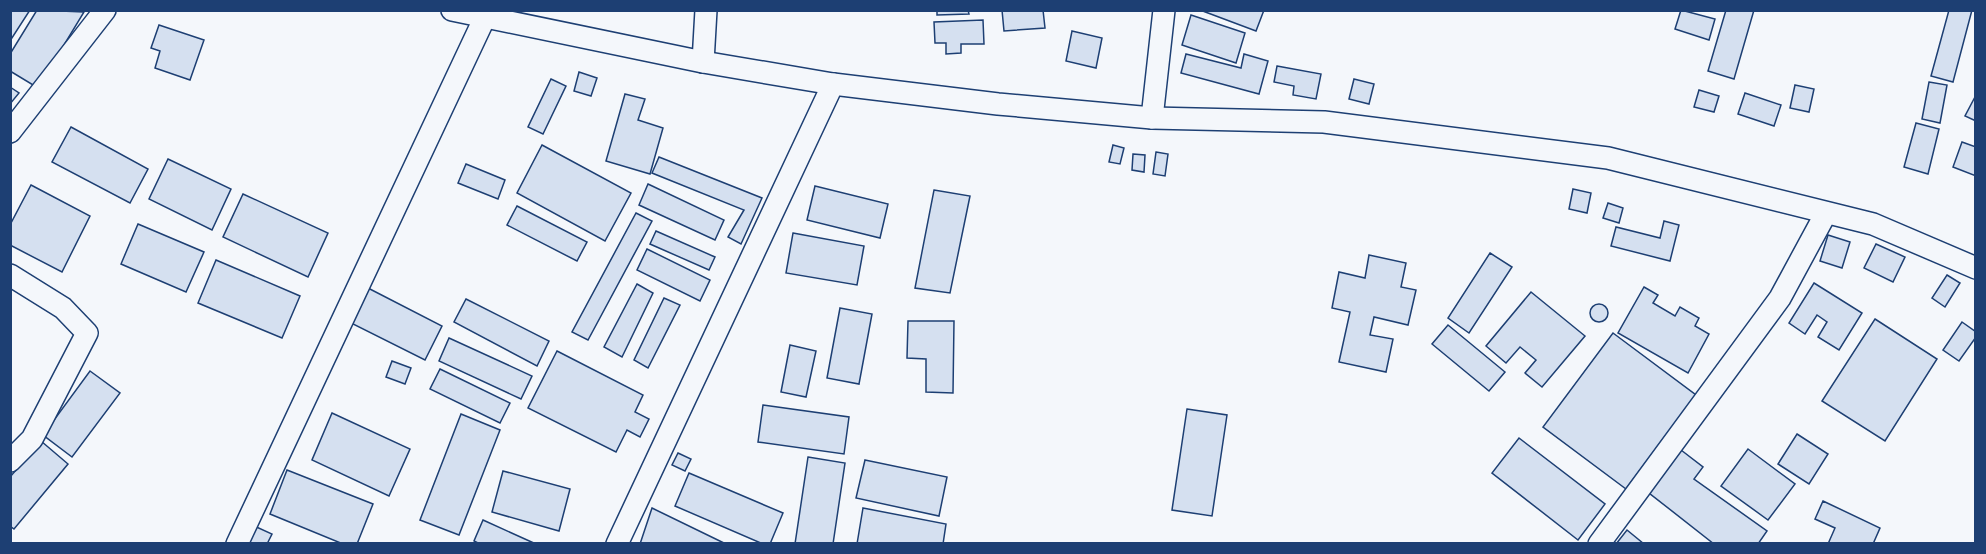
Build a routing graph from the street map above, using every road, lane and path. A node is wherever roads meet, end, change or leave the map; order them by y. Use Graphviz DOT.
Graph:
graph roads {
  1 [pos="105,10"];
  2 [pos="452,10"];
  3 [pos="706,10"];
  4 [pos="1164,10"];
  5 [pos="485,17"];
  6 [pos="703,62"];
  7 [pos="833,84"];
  8 [pos="1152,118"];
  9 [pos="10,132"];
  10 [pos="1826,213"];
  11 [pos="1976,268"];
  12 [pos="10,274"];
  13 [pos="10,461"];
  14 [pos="237,543"];
  15 [pos="617,543"];
  16 [pos="1599,543"];
  1 -- 9 [label="street"];
  2 -- 5 [label="street"];
  3 -- 6 [label="street"];
  4 -- 8 [label="street"];
  5 -- 6 [label="street"];
  5 -- 14 [label="street"];
  6 -- 7 [label="street"];
  7 -- 8 [label="street"];
  7 -- 15 [label="street"];
  8 -- 10 [label="street"];
  10 -- 11 [label="street"];
  10 -- 16 [label="street"];
  12 -- 13 [label="street"];
}
